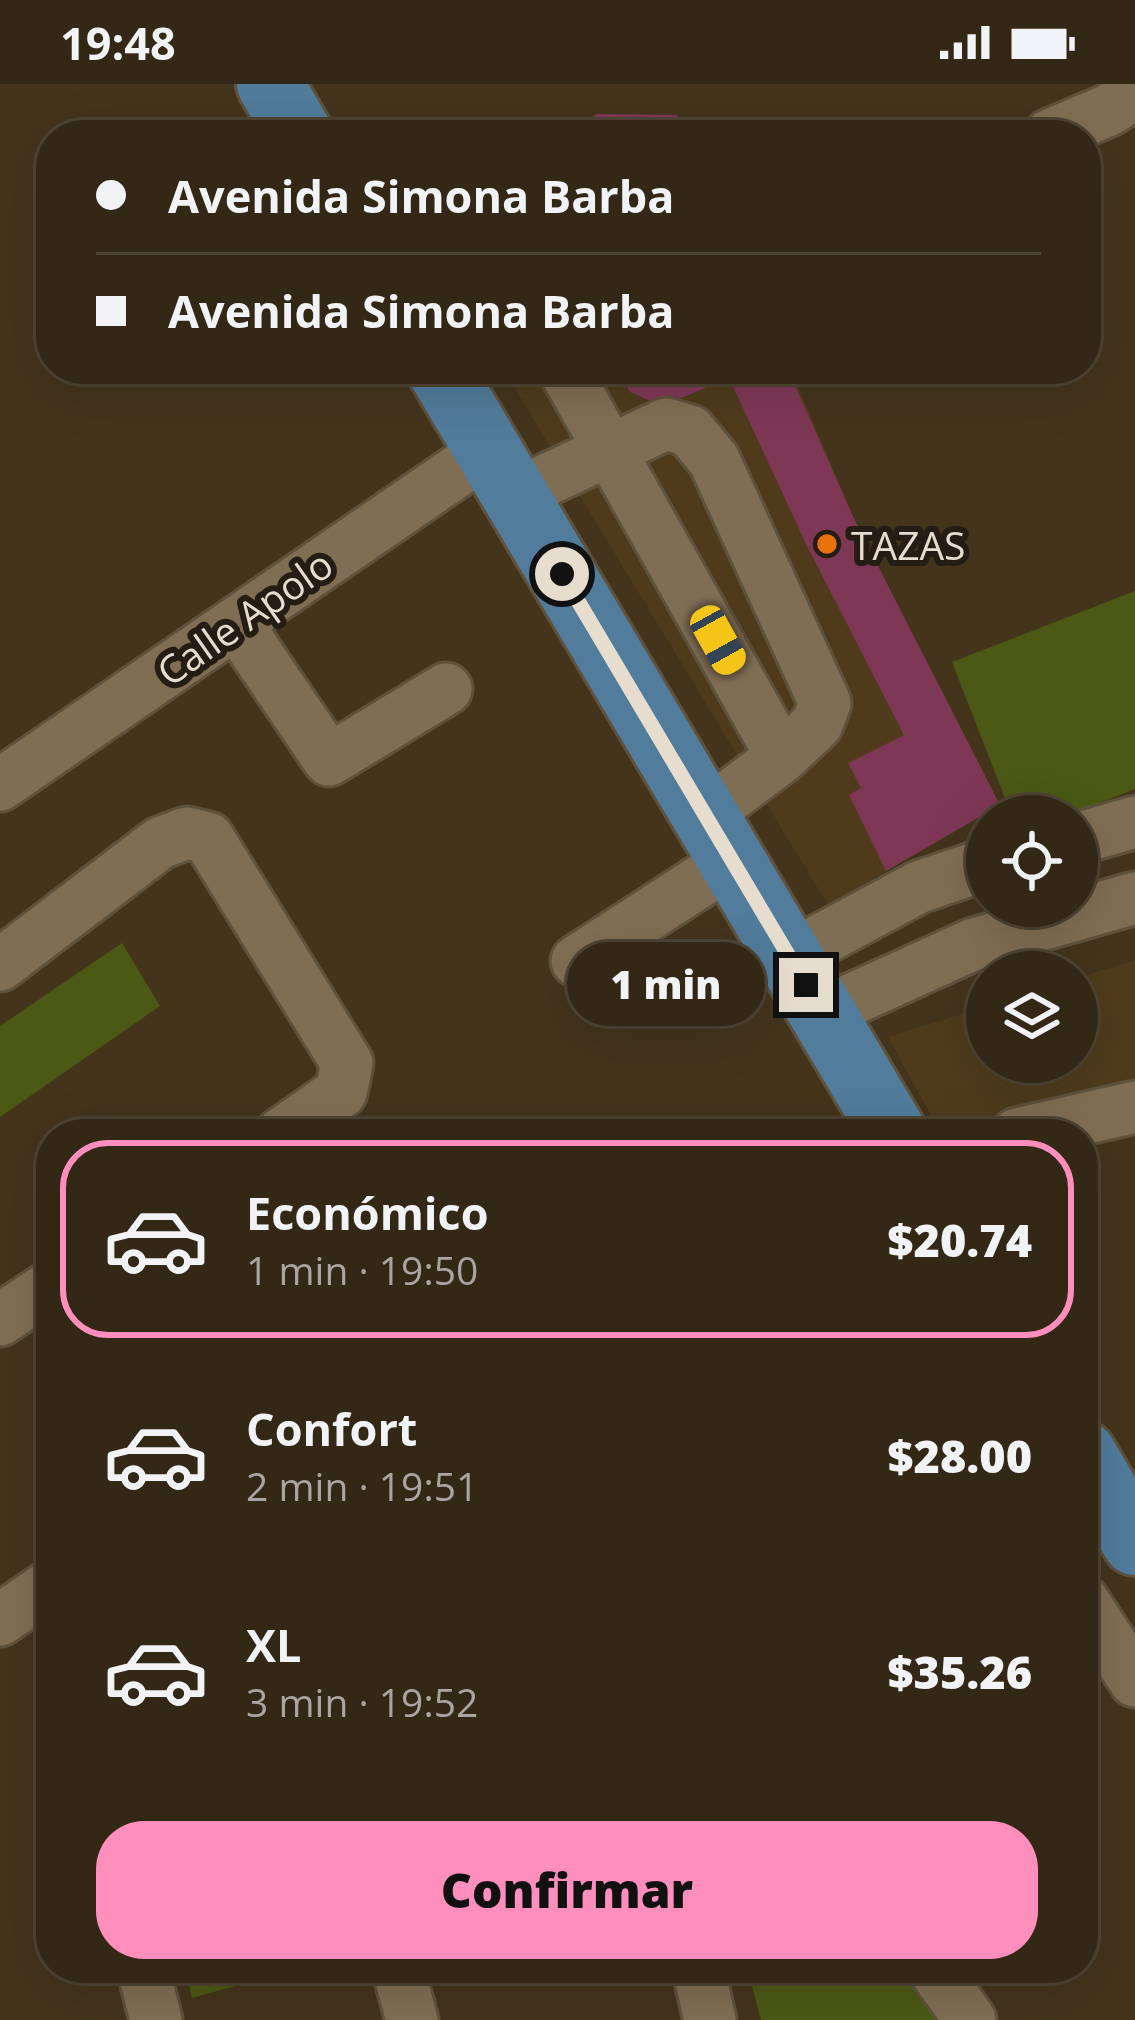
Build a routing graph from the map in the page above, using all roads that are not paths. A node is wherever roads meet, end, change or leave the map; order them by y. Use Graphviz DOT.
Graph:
graph roads {
  1 [pos="270,84"];
  2 [pos="1135,93"];
  3 [pos="291,120"];
  4 [pos="1085,120"];
  5 [pos="449,384"];
  6 [pos="573,384"];
  7 [pos="611,446"];
  8 [pos="501,472"];
  9 [pos="236,623"];
  10 [pos="446,689"];
  11 [pos="782,757"];
  12 [pos="0,785"];
  13 [pos="1135,822"];
  14 [pos="1098,833"];
  15 [pos="720,837"];
  16 [pos="966,871"];
  17 [pos="1135,898"];
  18 [pos="861,918"];
  19 [pos="789,957"];
  20 [pos="577,961"];
  21 [pos="0,964"];
  22 [pos="894,978"];
  23 [pos="822,1013"];
  24 [pos="1135,1107"];
  25 [pos="302,1119"];
  26 [pos="885,1119"];
  27 [pos="1083,1119"];
  28 [pos="36,1296"];
  29 [pos="0,1320"];
  30 [pos="1098,1479"];
  31 [pos="1135,1542"];
  32 [pos="36,1599"];
  33 [pos="0,1620"];
  34 [pos="1098,1624"];
  35 [pos="1135,1682"];
  36 [pos="147,1983"];
  37 [pos="402,1983"];
  38 [pos="701,1983"];
  39 [pos="944,1983"];
  40 [pos="156,2020"];
  41 [pos="412,2020"];
  42 [pos="710,2020"];
  43 [pos="970,2020"];
  1 -- 3 [label="main road"];
  2 -- 4 [label="street"];
  5 -- 8 [label="main road"];
  6 -- 7 [label="street"];
  7 -- 8 [label="street, Calle Apolo"];
  7 -- 11 [label="street"];
  7 -- 11 [label="street, Calle Apolo"];
  8 -- 9 [label="street, Calle Apolo"];
  8 -- 15 [label="main road"];
  9 -- 10 [label="street"];
  9 -- 12 [label="street, Calle Apolo"];
  11 -- 15 [label="street"];
  13 -- 14 [label="street"];
  15 -- 19 [label="main road"];
  15 -- 20 [label="street"];
  16 -- 18 [label="street"];
  17 -- 22 [label="street"];
  18 -- 19 [label="street"];
  18 -- 22 [label="street"];
  19 -- 23 [label="main road"];
  21 -- 25 [label="street"];
  22 -- 23 [label="street"];
  23 -- 26 [label="main road"];
  24 -- 27 [label="street"];
  28 -- 29 [label="street"];
  30 -- 31 [label="main road"];
  32 -- 33 [label="street"];
  34 -- 35 [label="street"];
  36 -- 40 [label="street"];
  37 -- 41 [label="street"];
  38 -- 42 [label="street"];
  39 -- 43 [label="street"];
}
